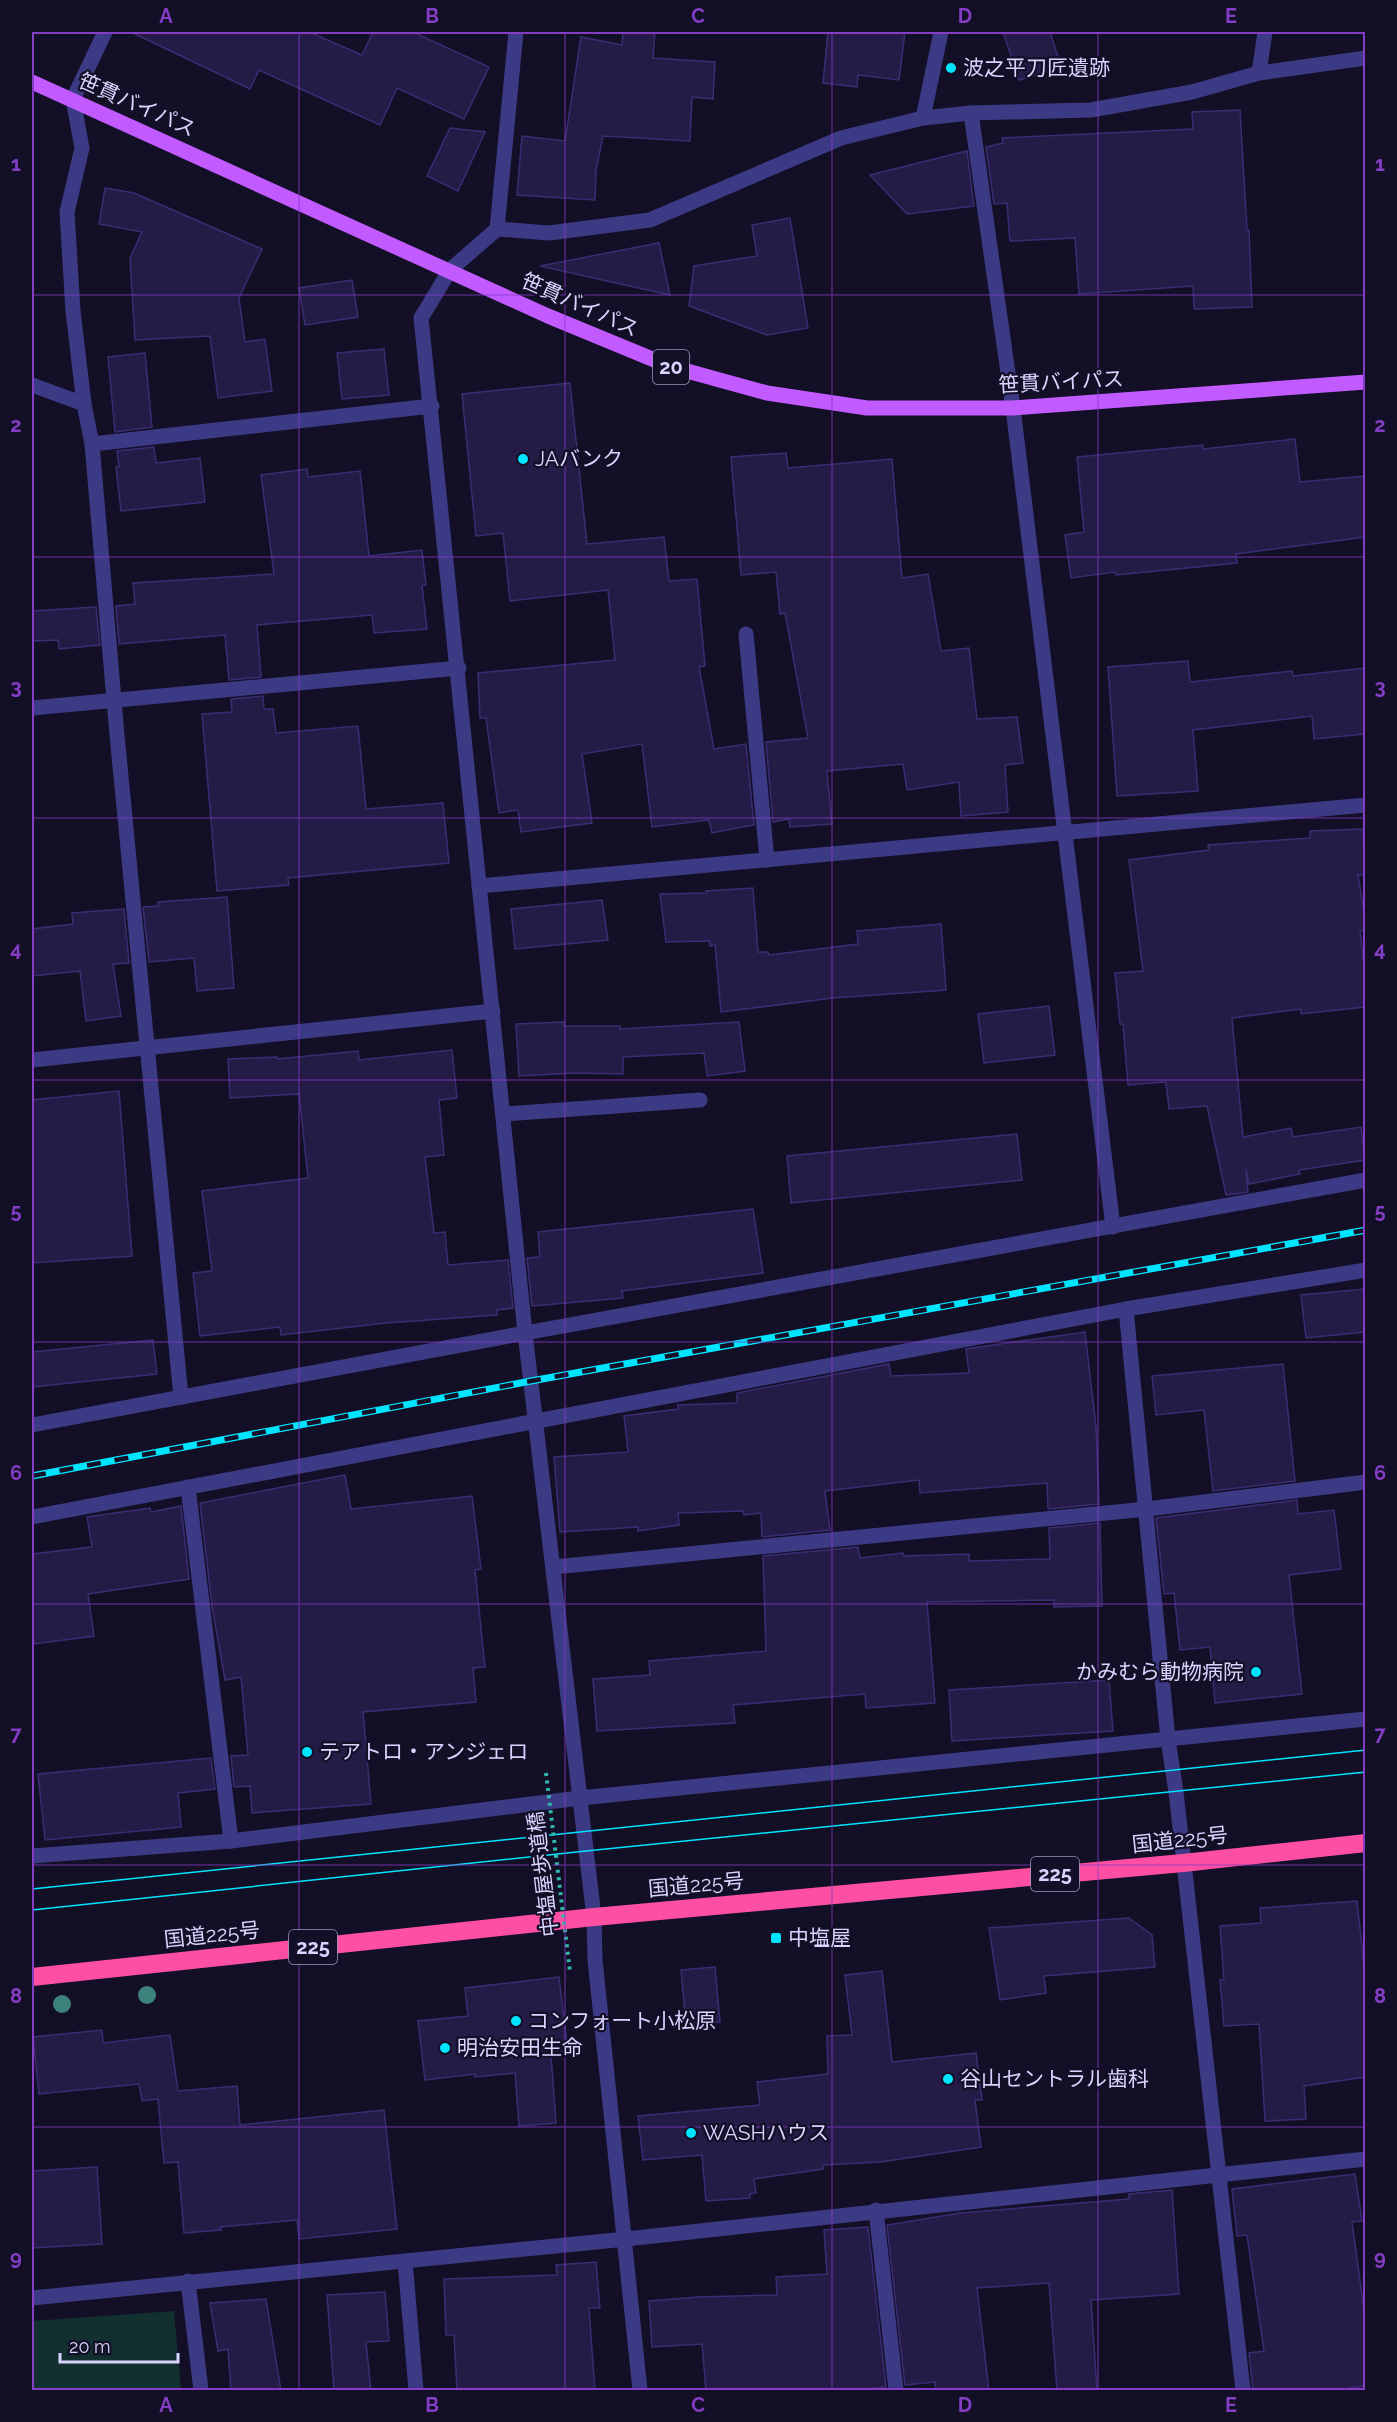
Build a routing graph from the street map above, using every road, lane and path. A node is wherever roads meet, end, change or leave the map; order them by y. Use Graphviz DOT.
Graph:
graph roads {
  1 [pos="105,32"];
  2 [pos="516,32"];
  3 [pos="941,32"];
  4 [pos="1265,32"];
  5 [pos="1365,58"];
  6 [pos="1259,73"];
  7 [pos="32,82"];
  8 [pos="73,99"];
  9 [pos="971,113"];
  10 [pos="923,118"];
  11 [pos="497,230"];
  12 [pos="450,270"];
  13 [pos="1365,382"];
  14 [pos="32,385"];
  15 [pos="84,404"];
  16 [pos="432,406"];
  17 [pos="1013,408"];
  18 [pos="92,444"];
  19 [pos="746,633"];
  20 [pos="459,668"];
  21 [pos="114,699"];
  22 [pos="32,708"];
  23 [pos="1365,805"];
  24 [pos="1063,834"];
  25 [pos="767,860"];
  26 [pos="479,886"];
  27 [pos="493,1011"];
  28 [pos="147,1048"];
  29 [pos="32,1060"];
  30 [pos="700,1100"];
  31 [pos="503,1114"];
  32 [pos="1365,1180"];
  33 [pos="1113,1227"];
  34 [pos="1365,1270"];
  35 [pos="1126,1310"];
  36 [pos="525,1333"];
  37 [pos="181,1397"];
  38 [pos="536,1420"];
  39 [pos="32,1425"];
  40 [pos="1365,1482"];
  41 [pos="188,1486"];
  42 [pos="1147,1509"];
  43 [pos="32,1517"];
  44 [pos="554,1568"];
  45 [pos="1365,1719"];
  46 [pos="1168,1739"];
  47 [pos="546,1773"];
  48 [pos="580,1798"];
  49 [pos="231,1842"];
  50 [pos="1365,1843"];
  51 [pos="32,1856"];
  52 [pos="1183,1863"];
  53 [pos="594,1917"];
  54 [pos="570,1972"];
  55 [pos="32,1977"];
  56 [pos="1365,2159"];
  57 [pos="1218,2176"];
  58 [pos="876,2210"];
  59 [pos="626,2239"];
  60 [pos="405,2261"];
  61 [pos="188,2281"];
  62 [pos="32,2298"];
  63 [pos="201,2391"];
  64 [pos="416,2391"];
  65 [pos="640,2391"];
  66 [pos="896,2391"];
  67 [pos="1243,2391"];
  1 -- 8 [label="street"];
  2 -- 11 [label="street"];
  3 -- 10 [label="street"];
  4 -- 6 [label="street"];
  5 -- 6 [label="street"];
  6 -- 9 [label="street"];
  7 -- 8 [label="main road, 笹貫バイパス / 20"];
  8 -- 12 [label="main road, 笹貫バイパス / 20"];
  8 -- 15 [label="street"];
  9 -- 10 [label="street"];
  9 -- 17 [label="street"];
  10 -- 11 [label="street"];
  11 -- 12 [label="street"];
  12 -- 16 [label="street"];
  12 -- 17 [label="main road, 笹貫バイパス / 20"];
  13 -- 17 [label="main road, 笹貫バイパス / 20"];
  14 -- 15 [label="street"];
  15 -- 18 [label="street"];
  16 -- 18 [label="street"];
  16 -- 20 [label="street"];
  17 -- 24 [label="street"];
  18 -- 21 [label="street"];
  19 -- 25 [label="street"];
  20 -- 21 [label="street"];
  20 -- 26 [label="street"];
  21 -- 22 [label="street"];
  21 -- 28 [label="street"];
  23 -- 24 [label="street"];
  24 -- 25 [label="street"];
  24 -- 33 [label="street"];
  25 -- 26 [label="street"];
  26 -- 27 [label="street"];
  27 -- 28 [label="street"];
  27 -- 31 [label="street"];
  28 -- 29 [label="street"];
  28 -- 37 [label="street"];
  30 -- 31 [label="street"];
  31 -- 36 [label="street"];
  32 -- 33 [label="street"];
  33 -- 36 [label="street"];
  34 -- 35 [label="street"];
  35 -- 38 [label="street"];
  35 -- 42 [label="street"];
  36 -- 37 [label="street"];
  36 -- 38 [label="street"];
  37 -- 39 [label="street"];
  38 -- 41 [label="street"];
  38 -- 44 [label="street"];
  40 -- 42 [label="street"];
  41 -- 43 [label="street"];
  41 -- 49 [label="street"];
  42 -- 44 [label="street"];
  42 -- 46 [label="street"];
  44 -- 48 [label="street"];
  45 -- 46 [label="street"];
  46 -- 48 [label="street"];
  46 -- 52 [label="street"];
  47 -- 54 [label="path, 中塩屋歩道橋, bridge"];
  48 -- 49 [label="street"];
  48 -- 53 [label="street"];
  49 -- 51 [label="street"];
  50 -- 52 [label="highway, 国道225号 / 225"];
  52 -- 53 [label="highway, 国道225号 / 225"];
  52 -- 57 [label="street"];
  53 -- 55 [label="highway, 国道225号 / 225"];
  53 -- 59 [label="street"];
  56 -- 57 [label="street"];
  57 -- 58 [label="street"];
  57 -- 67 [label="street"];
  58 -- 59 [label="street"];
  58 -- 66 [label="street"];
  59 -- 60 [label="street"];
  59 -- 65 [label="street"];
  60 -- 61 [label="street"];
  60 -- 64 [label="street"];
  61 -- 62 [label="street"];
  61 -- 63 [label="street"];
}
